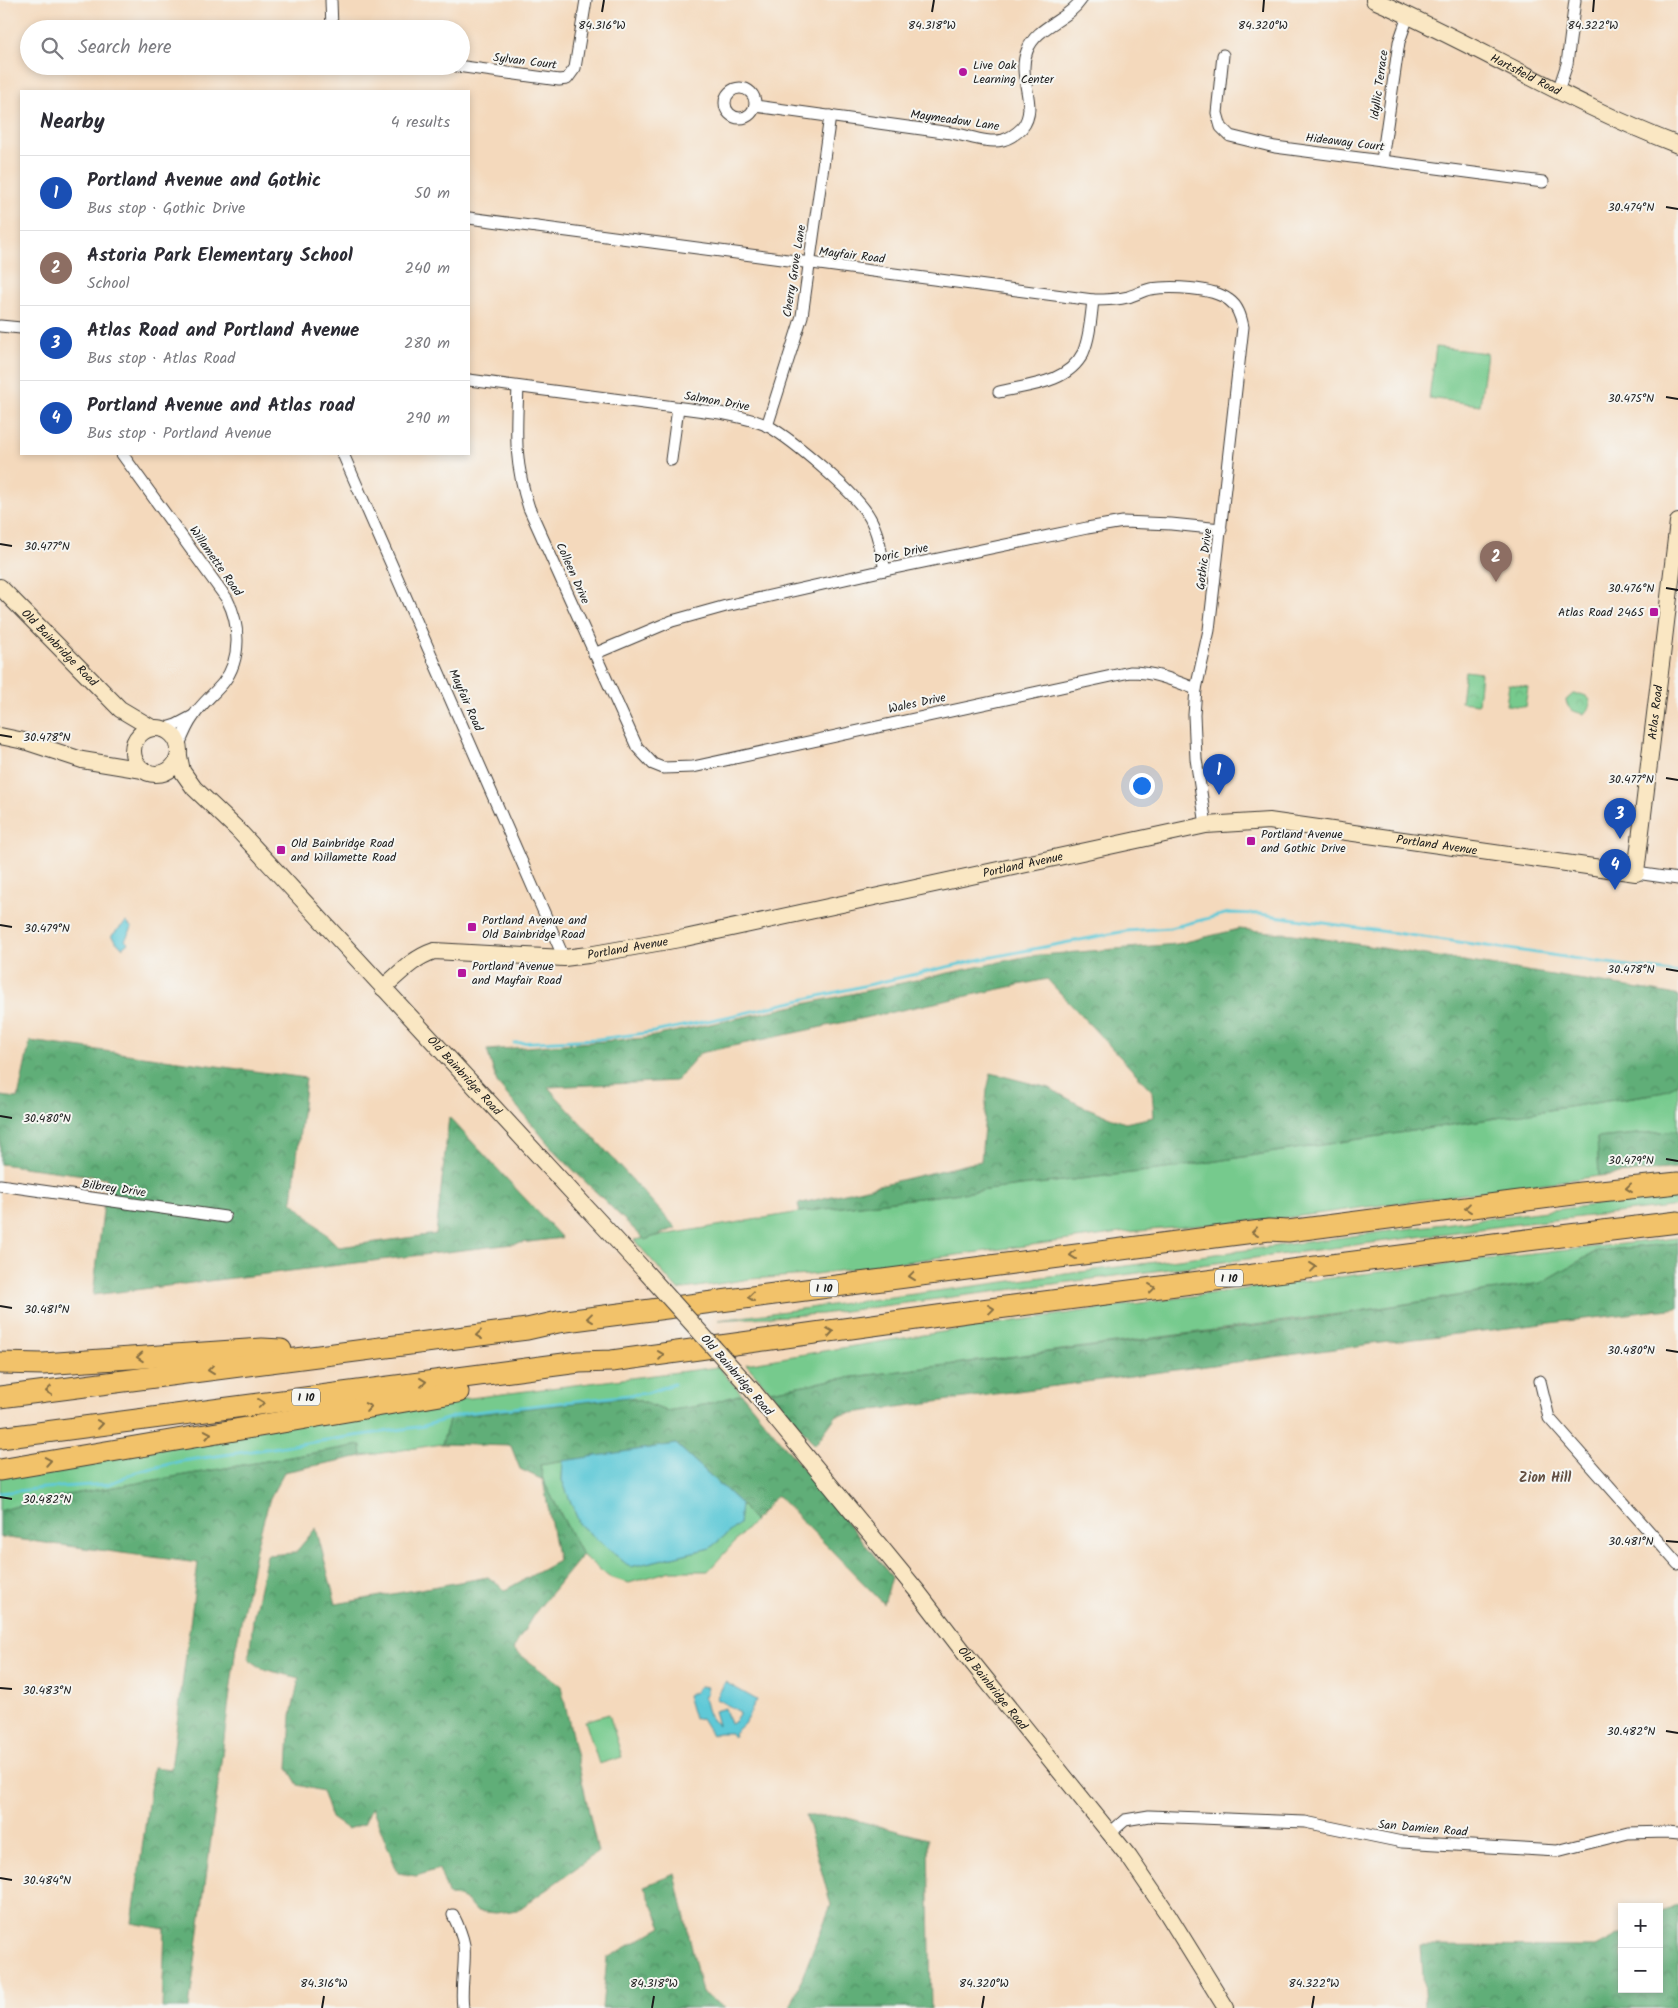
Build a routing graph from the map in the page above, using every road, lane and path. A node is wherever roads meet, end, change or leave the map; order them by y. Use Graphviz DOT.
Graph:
graph roads {
  1 [pos="331,0"];
  2 [pos="586,0"];
  3 [pos="1081,0"];
  4 [pos="1374,0"];
  5 [pos="1575,0"];
  6 [pos="1401,8"];
  7 [pos="332,20"];
  8 [pos="1223,55"];
  9 [pos="470,68"];
  10 [pos="1558,91"];
  11 [pos="755,106"];
  12 [pos="830,116"];
  13 [pos="1678,145"];
  14 [pos="1382,160"];
  15 [pos="1543,182"];
  16 [pos="470,218"];
  17 [pos="809,263"];
  18 [pos="1093,300"];
  19 [pos="1230,300"];
  20 [pos="0,326"];
  21 [pos="20,328"];
  22 [pos="470,380"];
  23 [pos="518,387"];
  24 [pos="999,392"];
  25 [pos="678,408"];
  26 [pos="767,426"];
  27 [pos="123,455"];
  28 [pos="342,455"];
  29 [pos="671,460"];
  30 [pos="1678,522"];
  31 [pos="1221,529"];
  32 [pos="885,570"];
  33 [pos="0,586"];
  34 [pos="594,654"];
  35 [pos="1196,689"];
  36 [pos="120,709"];
  37 [pos="193,716"];
  38 [pos="158,729"];
  39 [pos="0,736"];
  40 [pos="134,746"];
  41 [pos="179,750"];
  42 [pos="646,758"];
  43 [pos="99,764"];
  44 [pos="143,770"];
  45 [pos="165,773"];
  46 [pos="194,788"];
  47 [pos="1206,824"];
  48 [pos="1636,873"];
  49 [pos="1678,879"];
  50 [pos="564,958"];
  51 [pos="383,988"];
  52 [pos="1678,1184"];
  53 [pos="0,1185"];
  54 [pos="224,1217"];
  55 [pos="1678,1222"];
  56 [pos="328,1355"];
  57 [pos="612,1361"];
  58 [pos="0,1363"];
  59 [pos="1540,1381"];
  60 [pos="0,1397"];
  61 [pos="0,1438"];
  62 [pos="0,1470"];
  63 [pos="1678,1564"];
  64 [pos="1110,1833"];
  65 [pos="1678,1834"];
  66 [pos="453,1916"];
  67 [pos="463,2008"];
  68 [pos="1226,2008"];
  1 -- 7 [label="street"];
  2 -- 9 [label="street, Sylvan Court"];
  3 -- 12 [label="street, Maymeadow Lane"];
  4 -- 6 [label="street, Hartsfield Road"];
  5 -- 10 [label="street"];
  6 -- 10 [label="street, Hartsfield Road"];
  6 -- 14 [label="street, Idyllic Terrace"];
  8 -- 14 [label="street, Hideaway Court"];
  10 -- 13 [label="street, Hartsfield Road"];
  11 -- 12 [label="street, Maymeadow Lane"];
  12 -- 17 [label="street, Cherry Grove Lane"];
  14 -- 15 [label="street, Hideaway Court"];
  16 -- 17 [label="street, Mayfair Road"];
  17 -- 18 [label="street, Mayfair Road"];
  17 -- 26 [label="street, Cherry Grove Lane"];
  18 -- 19 [label="street, Mayfair Road"];
  18 -- 24 [label="street"];
  19 -- 31 [label="street, Gothic Drive"];
  20 -- 21 [label="street"];
  22 -- 23 [label="street, Salmon Drive"];
  23 -- 25 [label="street, Salmon Drive"];
  23 -- 34 [label="street, Colleen Drive"];
  25 -- 26 [label="street, Salmon Drive"];
  25 -- 29 [label="street"];
  26 -- 32 [label="street, Salmon Drive"];
  27 -- 37 [label="street, Willamette Road"];
  28 -- 50 [label="street, Mayfair Road"];
  30 -- 48 [label="street, Atlas Road"];
  31 -- 32 [label="street, Doric Drive"];
  31 -- 35 [label="street, Gothic Drive"];
  32 -- 34 [label="street, Doric Drive"];
  33 -- 36 [label="street, Old Bainbridge Road"];
  34 -- 42 [label="street, Colleen Drive"];
  35 -- 42 [label="street, Wales Drive"];
  35 -- 47 [label="street, Gothic Drive"];
  36 -- 38 [label="street, Old Bainbridge Road"];
  36 -- 40 [label="street, Old Bainbridge Road"];
  37 -- 38 [label="street, Willamette Road"];
  37 -- 41 [label="street, Willamette Road"];
  38 -- 40 [label="street"];
  38 -- 41 [label="street"];
  39 -- 43 [label="street"];
  40 -- 43 [label="street"];
  40 -- 44 [label="street"];
  41 -- 45 [label="street"];
  41 -- 46 [label="street, Old Bainbridge Road"];
  43 -- 44 [label="street"];
  44 -- 45 [label="street"];
  45 -- 46 [label="street, Old Bainbridge Road"];
  46 -- 51 [label="street, Old Bainbridge Road"];
  47 -- 48 [label="street, Portland Avenue"];
  47 -- 50 [label="street, Portland Avenue"];
  48 -- 49 [label="street, Portland Avenue"];
  50 -- 51 [label="street, Portland Avenue"];
  51 -- 64 [label="street, Old Bainbridge Road, bridge"];
  52 -- 56 [label="highway, I 10, one-way"];
  53 -- 54 [label="street, Bilbrey Drive"];
  57 -- 55 [label="highway, I 10, one-way"];
  56 -- 58 [label="highway, one-way"];
  56 -- 60 [label="highway, I 10, one-way"];
  61 -- 57 [label="highway, I 10, one-way"];
  62 -- 57 [label="highway, one-way"];
  59 -- 63 [label="street"];
  64 -- 65 [label="street, San Damien Road"];
  64 -- 68 [label="street, Old Bainbridge Road"];
  66 -- 67 [label="street"];
}
